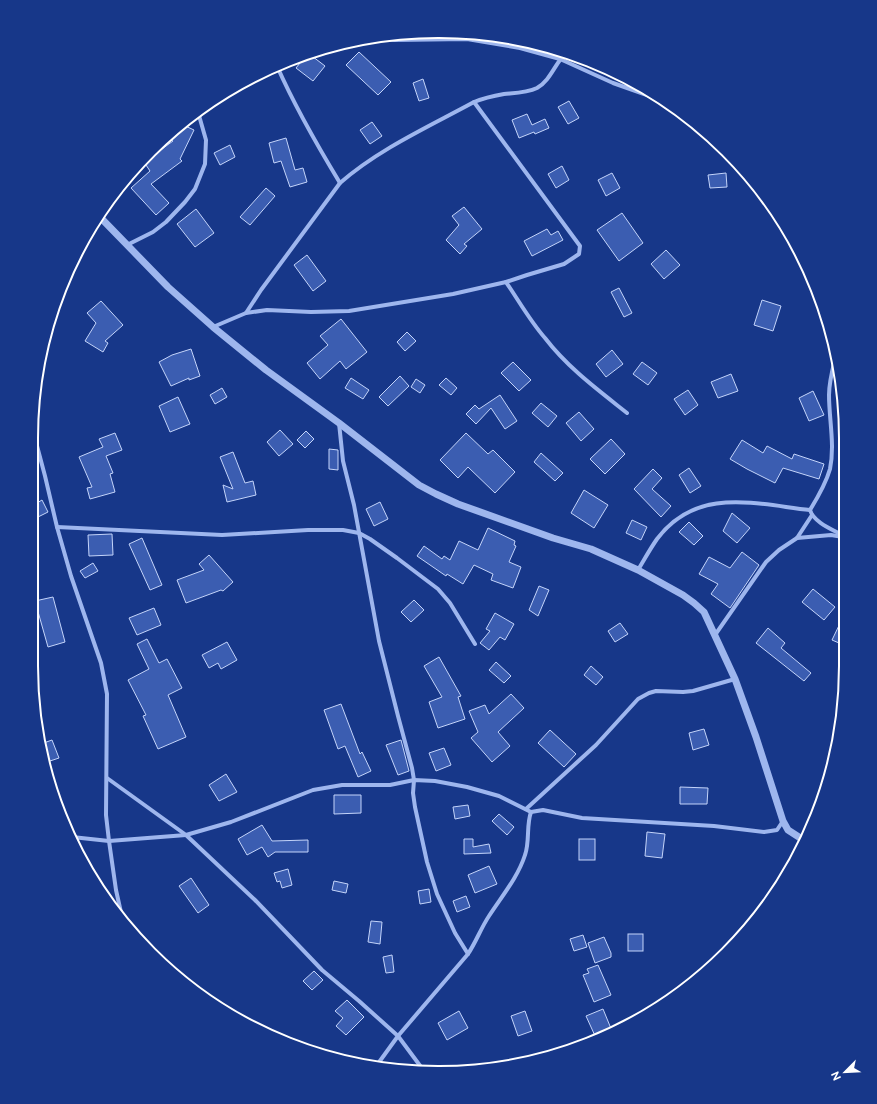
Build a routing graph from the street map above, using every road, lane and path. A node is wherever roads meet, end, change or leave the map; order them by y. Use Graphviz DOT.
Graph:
graph roads {
  1 [pos="465,39"];
  2 [pos="469,39"];
  3 [pos="400,40"];
  4 [pos="560,59"];
  5 [pos="279,71"];
  6 [pos="640,92"];
  7 [pos="474,102"];
  8 [pos="200,118"];
  9 [pos="340,183"];
  10 [pos="103,220"];
  11 [pos="127,246"];
  12 [pos="506,282"];
  13 [pos="246,313"];
  14 [pos="213,327"];
  15 [pos="833,368"];
  16 [pos="627,413"];
  17 [pos="339,423"];
  18 [pos="38,450"];
  19 [pos="810,510"];
  20 [pos="812,515"];
  21 [pos="57,527"];
  22 [pos="359,533"];
  23 [pos="839,533"];
  24 [pos="839,536"];
  25 [pos="797,538"];
  26 [pos="638,570"];
  27 [pos="714,636"];
  28 [pos="475,644"];
  29 [pos="735,679"];
  30 [pos="107,778"];
  31 [pos="414,780"];
  32 [pos="526,809"];
  33 [pos="531,812"];
  34 [pos="783,821"];
  35 [pos="186,835"];
  36 [pos="76,837"];
  37 [pos="800,838"];
  38 [pos="109,841"];
  39 [pos="120,908"];
  40 [pos="468,954"];
  41 [pos="398,1036"];
  42 [pos="379,1062"];
  43 [pos="420,1065"];
  1 -- 3 [label="street"];
  2 -- 4 [label="street"];
  4 -- 6 [label="street"];
  4 -- 7 [label="street"];
  5 -- 9 [label="street"];
  7 -- 9 [label="street"];
  7 -- 12 [label="street"];
  8 -- 11 [label="street"];
  9 -- 13 [label="street"];
  10 -- 11 [label="street"];
  11 -- 14 [label="street"];
  12 -- 13 [label="street"];
  12 -- 16 [label="street"];
  13 -- 14 [label="street"];
  14 -- 17 [label="street"];
  15 -- 19 [label="street"];
  17 -- 22 [label="street"];
  17 -- 26 [label="street"];
  18 -- 21 [label="street"];
  19 -- 20 [label="street"];
  19 -- 26 [label="street"];
  20 -- 23 [label="street"];
  20 -- 25 [label="street"];
  21 -- 22 [label="street"];
  21 -- 30 [label="street"];
  22 -- 28 [label="street"];
  22 -- 31 [label="street"];
  24 -- 25 [label="street"];
  25 -- 27 [label="street"];
  26 -- 27 [label="street"];
  27 -- 29 [label="street"];
  29 -- 32 [label="street"];
  29 -- 34 [label="street"];
  30 -- 35 [label="street"];
  30 -- 38 [label="street"];
  31 -- 32 [label="street"];
  31 -- 35 [label="street"];
  31 -- 40 [label="street"];
  32 -- 33 [label="street"];
  33 -- 34 [label="street"];
  33 -- 40 [label="street"];
  34 -- 37 [label="street"];
  35 -- 38 [label="street"];
  35 -- 41 [label="street"];
  36 -- 38 [label="street"];
  38 -- 39 [label="street"];
  40 -- 41 [label="street"];
  41 -- 42 [label="street"];
  41 -- 43 [label="street"];
}
